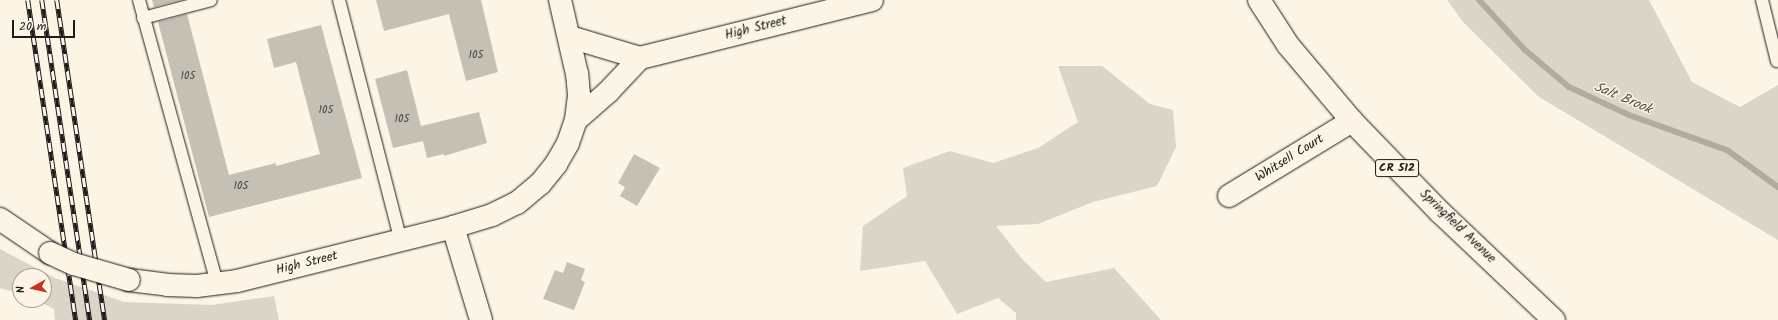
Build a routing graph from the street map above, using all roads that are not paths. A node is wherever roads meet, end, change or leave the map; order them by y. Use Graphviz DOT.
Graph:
graph roads {
  1 [pos="138,0"];
  2 [pos="211,0"];
  3 [pos="339,0"];
  4 [pos="560,0"];
  5 [pos="872,0"];
  6 [pos="1259,0"];
  7 [pos="1762,0"];
  8 [pos="143,18"];
  9 [pos="570,37"];
  10 [pos="640,58"];
  11 [pos="1777,60"];
  12 [pos="576,120"];
  13 [pos="1352,121"];
  14 [pos="1229,196"];
  15 [pos="0,219"];
  16 [pos="453,227"];
  17 [pos="401,241"];
  18 [pos="217,284"];
  19 [pos="481,320"];
  20 [pos="1554,320"];
  1 -- 8 [label="lane"];
  2 -- 8 [label="lane"];
  3 -- 17 [label="lane"];
  4 -- 9 [label="street, High Street"];
  5 -- 10 [label="street, High Street"];
  6 -- 13 [label="street, Springfield Avenue / CR 512"];
  7 -- 11 [label="lane"];
  8 -- 18 [label="lane"];
  9 -- 10 [label="street"];
  9 -- 12 [label="street, High Street"];
  10 -- 12 [label="street, High Street"];
  12 -- 16 [label="street, High Street"];
  13 -- 14 [label="street, Whitsell Court"];
  13 -- 20 [label="street, Springfield Avenue / CR 512"];
  15 -- 18 [label="street, High Street, bridge"];
  16 -- 17 [label="street, High Street"];
  16 -- 19 [label="street"];
  17 -- 18 [label="street, High Street"];
}
